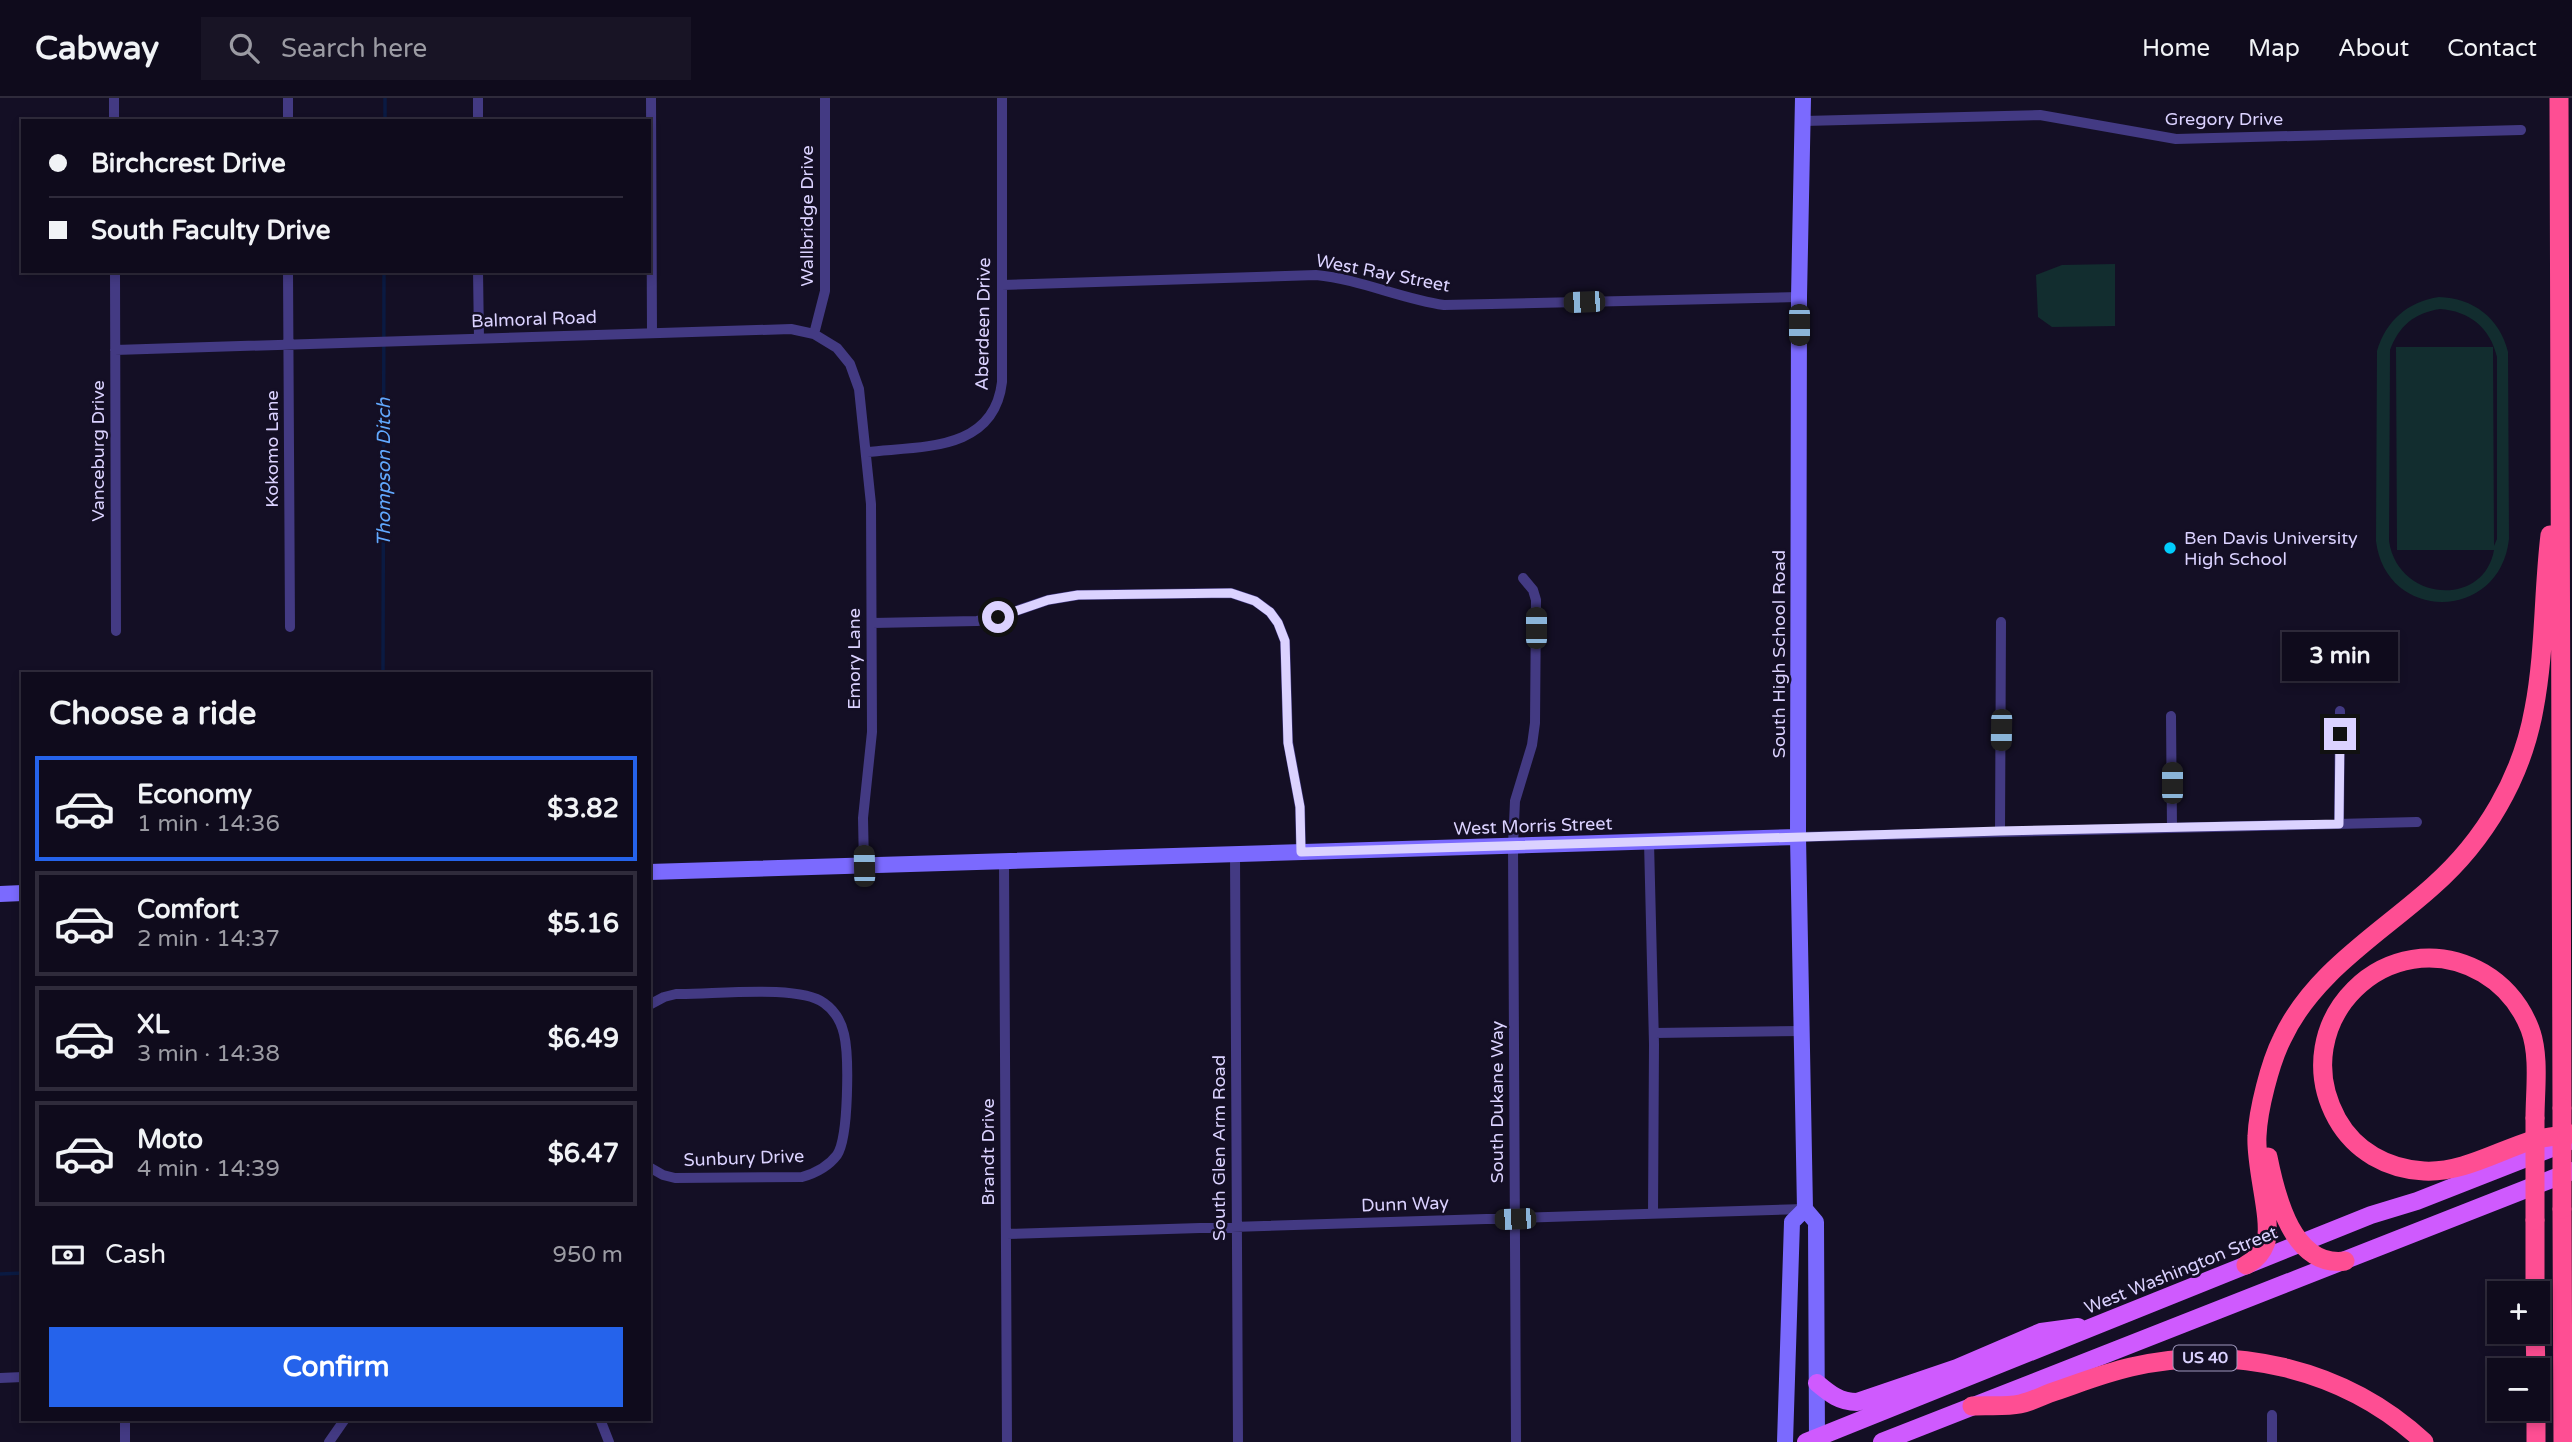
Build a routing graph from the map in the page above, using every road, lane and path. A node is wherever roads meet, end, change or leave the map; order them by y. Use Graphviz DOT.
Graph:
graph roads {
  1 [pos="114,98"];
  2 [pos="288,98"];
  3 [pos="478,98"];
  4 [pos="651,98"];
  5 [pos="825,98"];
  6 [pos="1002,98"];
  7 [pos="1803,98"];
  8 [pos="2560,98"];
  9 [pos="114,119"];
  10 [pos="288,119"];
  11 [pos="478,119"];
  12 [pos="1804,121"];
  13 [pos="2521,130"];
  14 [pos="115,273"];
  15 [pos="289,273"];
  16 [pos="478,273"];
  17 [pos="1002,285"];
  18 [pos="1799,297"];
  19 [pos="652,333"];
  20 [pos="814,334"];
  21 [pos="478,339"];
  22 [pos="289,344"];
  23 [pos="115,350"];
  24 [pos="2560,447"];
  25 [pos="867,452"];
  26 [pos="1523,578"];
  27 [pos="2001,622"];
  28 [pos="872,623"];
  29 [pos="290,627"];
  30 [pos="116,631"];
  31 [pos="2340,711"];
  32 [pos="2171,716"];
  33 [pos="2417,822"];
  34 [pos="2339,824"];
  35 [pos="2172,828"];
  36 [pos="2000,831"];
  37 [pos="1798,837"];
  38 [pos="1649,842"];
  39 [pos="1513,845"];
  40 [pos="1301,852"];
  41 [pos="1235,855"];
  42 [pos="1004,862"];
  43 [pos="864,866"];
  44 [pos="651,872"];
  45 [pos="21,893"];
  46 [pos="0,894"];
  47 [pos="651,1004"];
  48 [pos="1802,1031"];
  49 [pos="1654,1033"];
  50 [pos="2262,1111"];
  51 [pos="2572,1134"];
  52 [pos="2535,1140"];
  53 [pos="2535,1140"];
  54 [pos="2535,1140"];
  55 [pos="2535,1140"];
  56 [pos="2572,1140"];
  57 [pos="651,1168"];
  58 [pos="2572,1171"];
  59 [pos="1805,1209"];
  60 [pos="1653,1214"];
  61 [pos="1515,1219"];
  62 [pos="1237,1227"];
  63 [pos="1006,1234"];
  64 [pos="2301,1244"];
  65 [pos="2345,1261"];
  66 [pos="2246,1265"];
  67 [pos="2535,1281"];
  68 [pos="2105,1324"];
  69 [pos="21,1377"];
  70 [pos="0,1378"];
  71 [pos="1817,1383"];
  72 [pos="1972,1406"];
  73 [pos="2272,1415"];
  74 [pos="125,1421"];
  75 [pos="344,1421"];
  76 [pos="601,1421"];
  77 [pos="2536,1421"];
  78 [pos="1813,1441"];
  79 [pos="125,1442"];
  80 [pos="329,1442"];
  81 [pos="609,1442"];
  82 [pos="1007,1442"];
  83 [pos="1238,1442"];
  84 [pos="1516,1442"];
  85 [pos="1785,1442"];
  86 [pos="1882,1442"];
  87 [pos="2272,1442"];
  88 [pos="2424,1442"];
  89 [pos="2536,1442"];
  90 [pos="2563,1442"];
  1 -- 9 [label="street"];
  2 -- 10 [label="street"];
  3 -- 11 [label="street"];
  4 -- 19 [label="street"];
  5 -- 20 [label="street, Wallbridge Drive"];
  6 -- 17 [label="street, Aberdeen Drive"];
  7 -- 12 [label="street, South High School Road"];
  8 -- 24 [label="highway"];
  12 -- 13 [label="street, Gregory Drive"];
  12 -- 18 [label="street, South High School Road"];
  14 -- 23 [label="street, Vanceburg Drive"];
  15 -- 22 [label="street, Kokomo Lane"];
  16 -- 21 [label="street"];
  17 -- 18 [label="street, West Ray Street"];
  17 -- 25 [label="street, Aberdeen Drive"];
  18 -- 37 [label="street, South High School Road"];
  19 -- 20 [label="street, Balmoral Road"];
  19 -- 21 [label="street, Balmoral Road"];
  20 -- 25 [label="street, Balmoral Road"];
  21 -- 22 [label="street, Balmoral Road"];
  22 -- 23 [label="street, Balmoral Road"];
  22 -- 29 [label="street, Kokomo Lane"];
  23 -- 30 [label="street, Vanceburg Drive"];
  24 -- 50 [label="highway"];
  24 -- 90 [label="highway, bridge"];
  25 -- 28 [label="street, Emory Lane"];
  26 -- 39 [label="street, South Dukane Way"];
  27 -- 36 [label="street"];
  28 -- 40 [label="street"];
  28 -- 43 [label="street, Emory Lane"];
  31 -- 34 [label="street"];
  32 -- 35 [label="street"];
  33 -- 34 [label="street, West Morris Street"];
  34 -- 35 [label="street, West Morris Street"];
  35 -- 36 [label="street, West Morris Street"];
  36 -- 37 [label="street, West Morris Street"];
  37 -- 38 [label="street, West Morris Street"];
  37 -- 48 [label="street, South High School Road"];
  38 -- 39 [label="street, West Morris Street"];
  38 -- 49 [label="street"];
  39 -- 40 [label="street, West Morris Street"];
  39 -- 61 [label="street, South Dukane Way"];
  40 -- 41 [label="street, West Morris Street"];
  41 -- 42 [label="street, West Morris Street"];
  41 -- 62 [label="street, South Glen Arm Road"];
  42 -- 43 [label="street, West Morris Street"];
  42 -- 63 [label="street, Brandt Drive"];
  43 -- 44 [label="street, West Morris Street"];
  45 -- 46 [label="street"];
  47 -- 57 [label="street, Sunbury Drive"];
  48 -- 49 [label="street"];
  48 -- 59 [label="street, South High School Road"];
  49 -- 60 [label="street"];
  50 -- 64 [label="highway"];
  50 -- 66 [label="highway"];
  51 -- 52 [label="highway, bridge"];
  53 -- 54 [label="highway, bridge"];
  55 -- 67 [label="highway, bridge"];
  56 -- 64 [label="main road, West Washington Street"];
  58 -- 65 [label="main road"];
  59 -- 60 [label="street, Dunn Way"];
  59 -- 71 [label="street, South High School Road"];
  59 -- 85 [label="street, South High School Road"];
  60 -- 61 [label="street, Dunn Way"];
  61 -- 62 [label="street, Dunn Way"];
  61 -- 84 [label="street, South Dukane Way"];
  62 -- 63 [label="street, Dunn Way"];
  62 -- 83 [label="street, South Glen Arm Road"];
  63 -- 82 [label="street, Brandt Drive"];
  64 -- 65 [label="highway"];
  64 -- 66 [label="main road, West Washington Street"];
  65 -- 72 [label="main road"];
  66 -- 68 [label="main road, West Washington Street"];
  68 -- 71 [label="main road"];
  68 -- 78 [label="main road, West Washington Street"];
  69 -- 70 [label="street"];
  71 -- 78 [label="street, South High School Road"];
  72 -- 86 [label="main road"];
  72 -- 88 [label="highway, US 40"];
  73 -- 87 [label="street"];
  74 -- 79 [label="street"];
  75 -- 80 [label="street"];
  76 -- 81 [label="street"];
  77 -- 89 [label="highway"];
}
